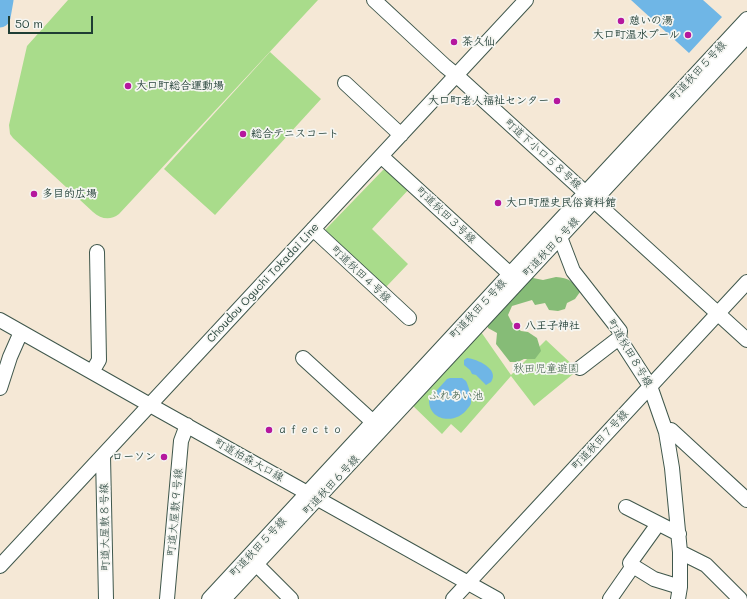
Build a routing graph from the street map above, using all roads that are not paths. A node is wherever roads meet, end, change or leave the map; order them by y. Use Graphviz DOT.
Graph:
graph roads {
  1 [pos="374,0"];
  2 [pos="526,0"];
  3 [pos="747,19"];
  4 [pos="747,36"];
  5 [pos="456,75"];
  6 [pos="345,82"];
  7 [pos="401,135"];
  8 [pos="381,156"];
  9 [pos="590,196"];
  10 [pos="313,229"];
  11 [pos="560,237"];
  12 [pos="97,252"];
  13 [pos="510,274"];
  14 [pos="747,282"];
  15 [pos="718,313"];
  16 [pos="409,318"];
  17 [pos="0,320"];
  18 [pos="21,332"];
  19 [pos="618,338"];
  20 [pos="747,340"];
  21 [pos="303,358"];
  22 [pos="580,368"];
  23 [pos="92,372"];
  24 [pos="650,386"];
  25 [pos="0,388"];
  26 [pos="150,405"];
  27 [pos="372,422"];
  28 [pos="187,425"];
  29 [pos="666,432"];
  30 [pos="103,456"];
  31 [pos="313,496"];
  32 [pos="747,500"];
  33 [pos="626,508"];
  34 [pos="658,524"];
  35 [pos="678,534"];
  36 [pos="680,552"];
  37 [pos="256,564"];
  38 [pos="0,566"];
  39 [pos="633,566"];
  40 [pos="467,583"];
  41 [pos="679,593"];
  42 [pos="106,599"];
  43 [pos="166,599"];
  44 [pos="209,599"];
  45 [pos="224,599"];
  46 [pos="291,599"];
  47 [pos="453,599"];
  48 [pos="497,599"];
  49 [pos="610,599"];
  50 [pos="740,599"];
  1 -- 5 [label="street, 町道下小口５８号線"];
  2 -- 5 [label="street, Choudou Oguchi Tokadai Line"];
  3 -- 9 [label="street, 町道秋田５号線"];
  4 -- 9 [label="street, 町道秋田６号線"];
  5 -- 7 [label="street, Choudou Oguchi Tokadai Line"];
  5 -- 9 [label="street, 町道下小口５８号線"];
  6 -- 7 [label="street"];
  7 -- 8 [label="street, Choudou Oguchi Tokadai Line"];
  8 -- 10 [label="street, Choudou Oguchi Tokadai Line"];
  8 -- 13 [label="street, 町道秋田３号線"];
  9 -- 11 [label="street, 町道秋田６号線"];
  9 -- 13 [label="street, 町道秋田５号線"];
  9 -- 15 [label="street, 町道下小口５８号線"];
  10 -- 16 [label="street, 町道秋田４号線"];
  10 -- 26 [label="street, Choudou Oguchi Tokadai Line"];
  11 -- 19 [label="street, 町道秋田８号線"];
  11 -- 31 [label="street, 町道秋田６号線"];
  12 -- 23 [label="street"];
  13 -- 27 [label="street, 町道秋田５号線"];
  14 -- 15 [label="street, 町道秋田７号線"];
  15 -- 20 [label="street, 町道下小口５８号線"];
  15 -- 24 [label="street, 町道秋田７号線"];
  17 -- 18 [label="street, 町道柏森大口線"];
  18 -- 23 [label="street, 町道柏森大口線"];
  18 -- 25 [label="street"];
  19 -- 22 [label="street"];
  19 -- 24 [label="street, 町道秋田８号線"];
  21 -- 27 [label="street"];
  23 -- 26 [label="street, 町道柏森大口線"];
  24 -- 29 [label="street, 町道秋田８号線"];
  24 -- 40 [label="street, 町道秋田７号線"];
  26 -- 28 [label="street, 町道柏森大口線"];
  26 -- 30 [label="street, Choudou Oguchi Tokadai Line"];
  27 -- 31 [label="street, 町道秋田５号線"];
  28 -- 31 [label="street, 町道柏森大口線"];
  28 -- 43 [label="street, 町道大屋敷９号線"];
  29 -- 32 [label="street"];
  29 -- 35 [label="street, 町道秋田８号線"];
  30 -- 38 [label="street, Choudou Oguchi Tokadai Line"];
  30 -- 42 [label="street, 町道大屋敷８号線"];
  31 -- 37 [label="street, 町道秋田６号線"];
  31 -- 40 [label="street, 町道柏森大口線"];
  31 -- 44 [label="street, 町道秋田５号線"];
  33 -- 34 [label="street"];
  34 -- 35 [label="street"];
  34 -- 39 [label="street"];
  35 -- 36 [label="street, 町道秋田８号線"];
  36 -- 41 [label="street, 町道秋田８号線"];
  36 -- 50 [label="street"];
  37 -- 45 [label="street, 町道秋田６号線"];
  37 -- 46 [label="street"];
  39 -- 41 [label="street"];
  39 -- 49 [label="street"];
  40 -- 47 [label="street, 町道秋田７号線"];
  40 -- 48 [label="street, 町道柏森大口線"];
}
